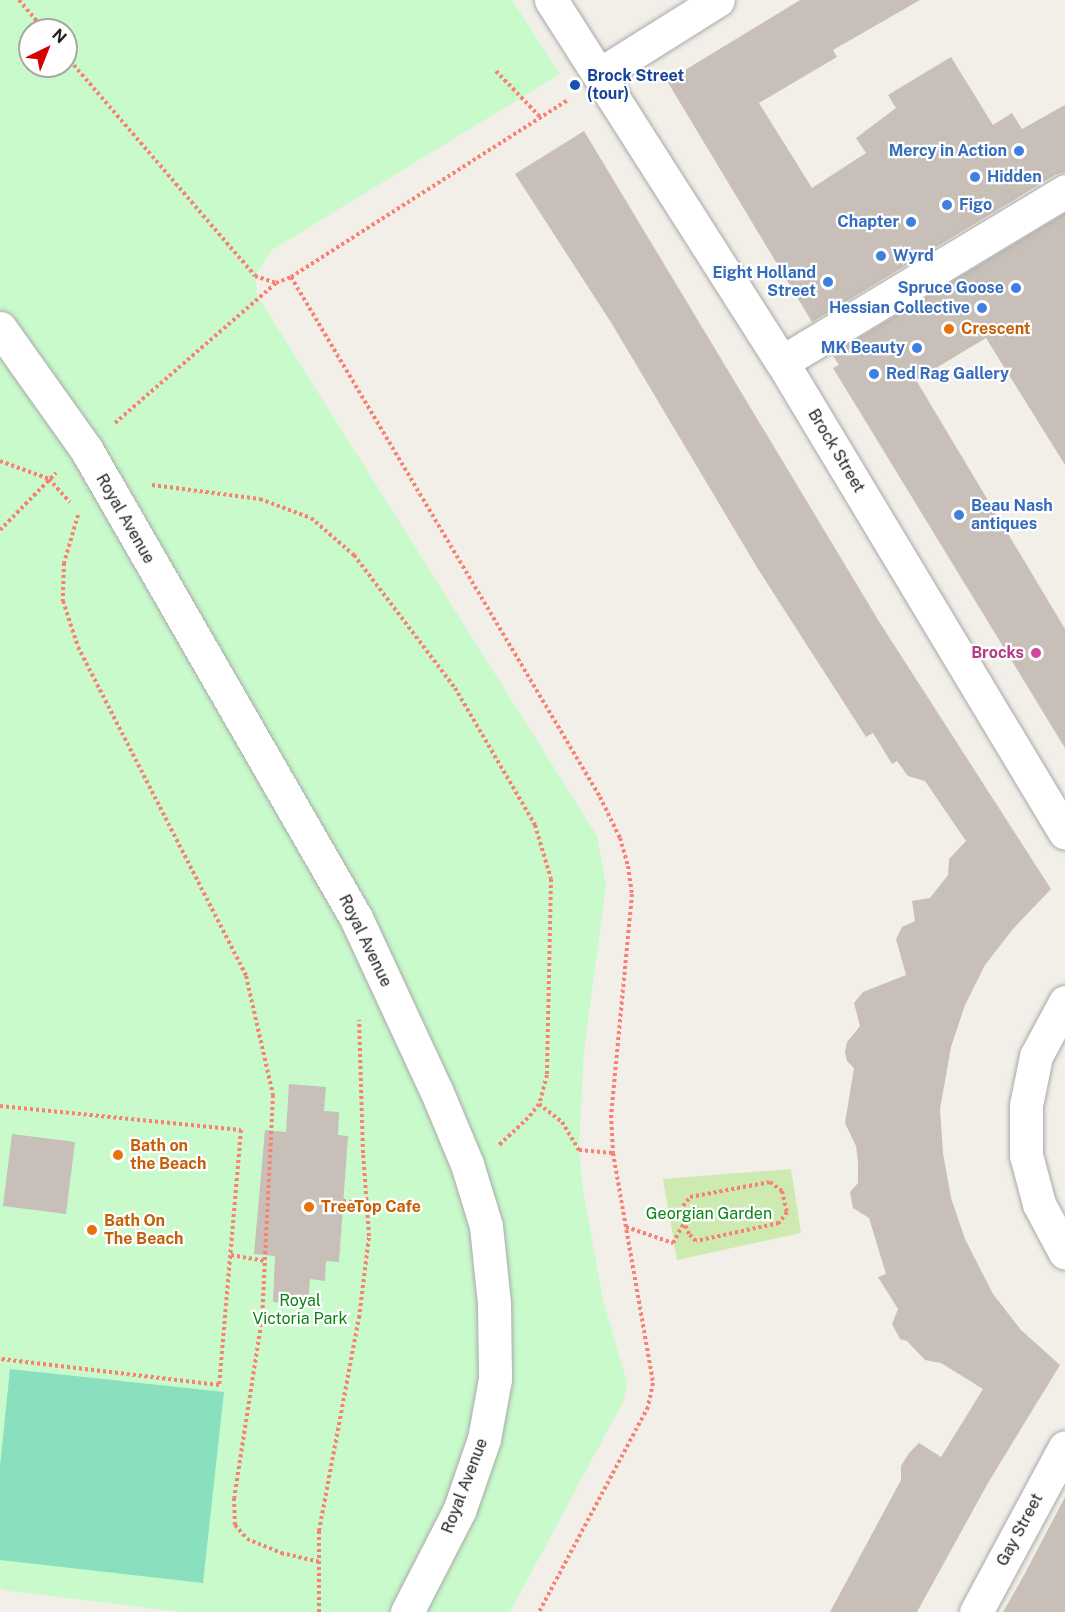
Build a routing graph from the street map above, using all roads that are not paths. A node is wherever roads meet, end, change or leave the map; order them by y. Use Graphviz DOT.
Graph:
graph roads {
  1 [pos="552,0"];
  2 [pos="718,0"];
  3 [pos="600,74"];
  4 [pos="1065,190"];
  5 [pos="0,328"];
  6 [pos="782,362"];
  7 [pos="1065,832"];
  8 [pos="1065,1002"];
  9 [pos="1065,1253"];
  10 [pos="1065,1447"];
  11 [pos="407,1612"];
  12 [pos="976,1612"];
  1 -- 3 [label="street, Brock Street"];
  2 -- 3 [label="street"];
  3 -- 6 [label="street, Brock Street"];
  4 -- 6 [label="street"];
  5 -- 11 [label="street, Royal Avenue"];
  6 -- 7 [label="street, Brock Street"];
  8 -- 9 [label="street"];
  10 -- 12 [label="street, Gay Street"];
}
